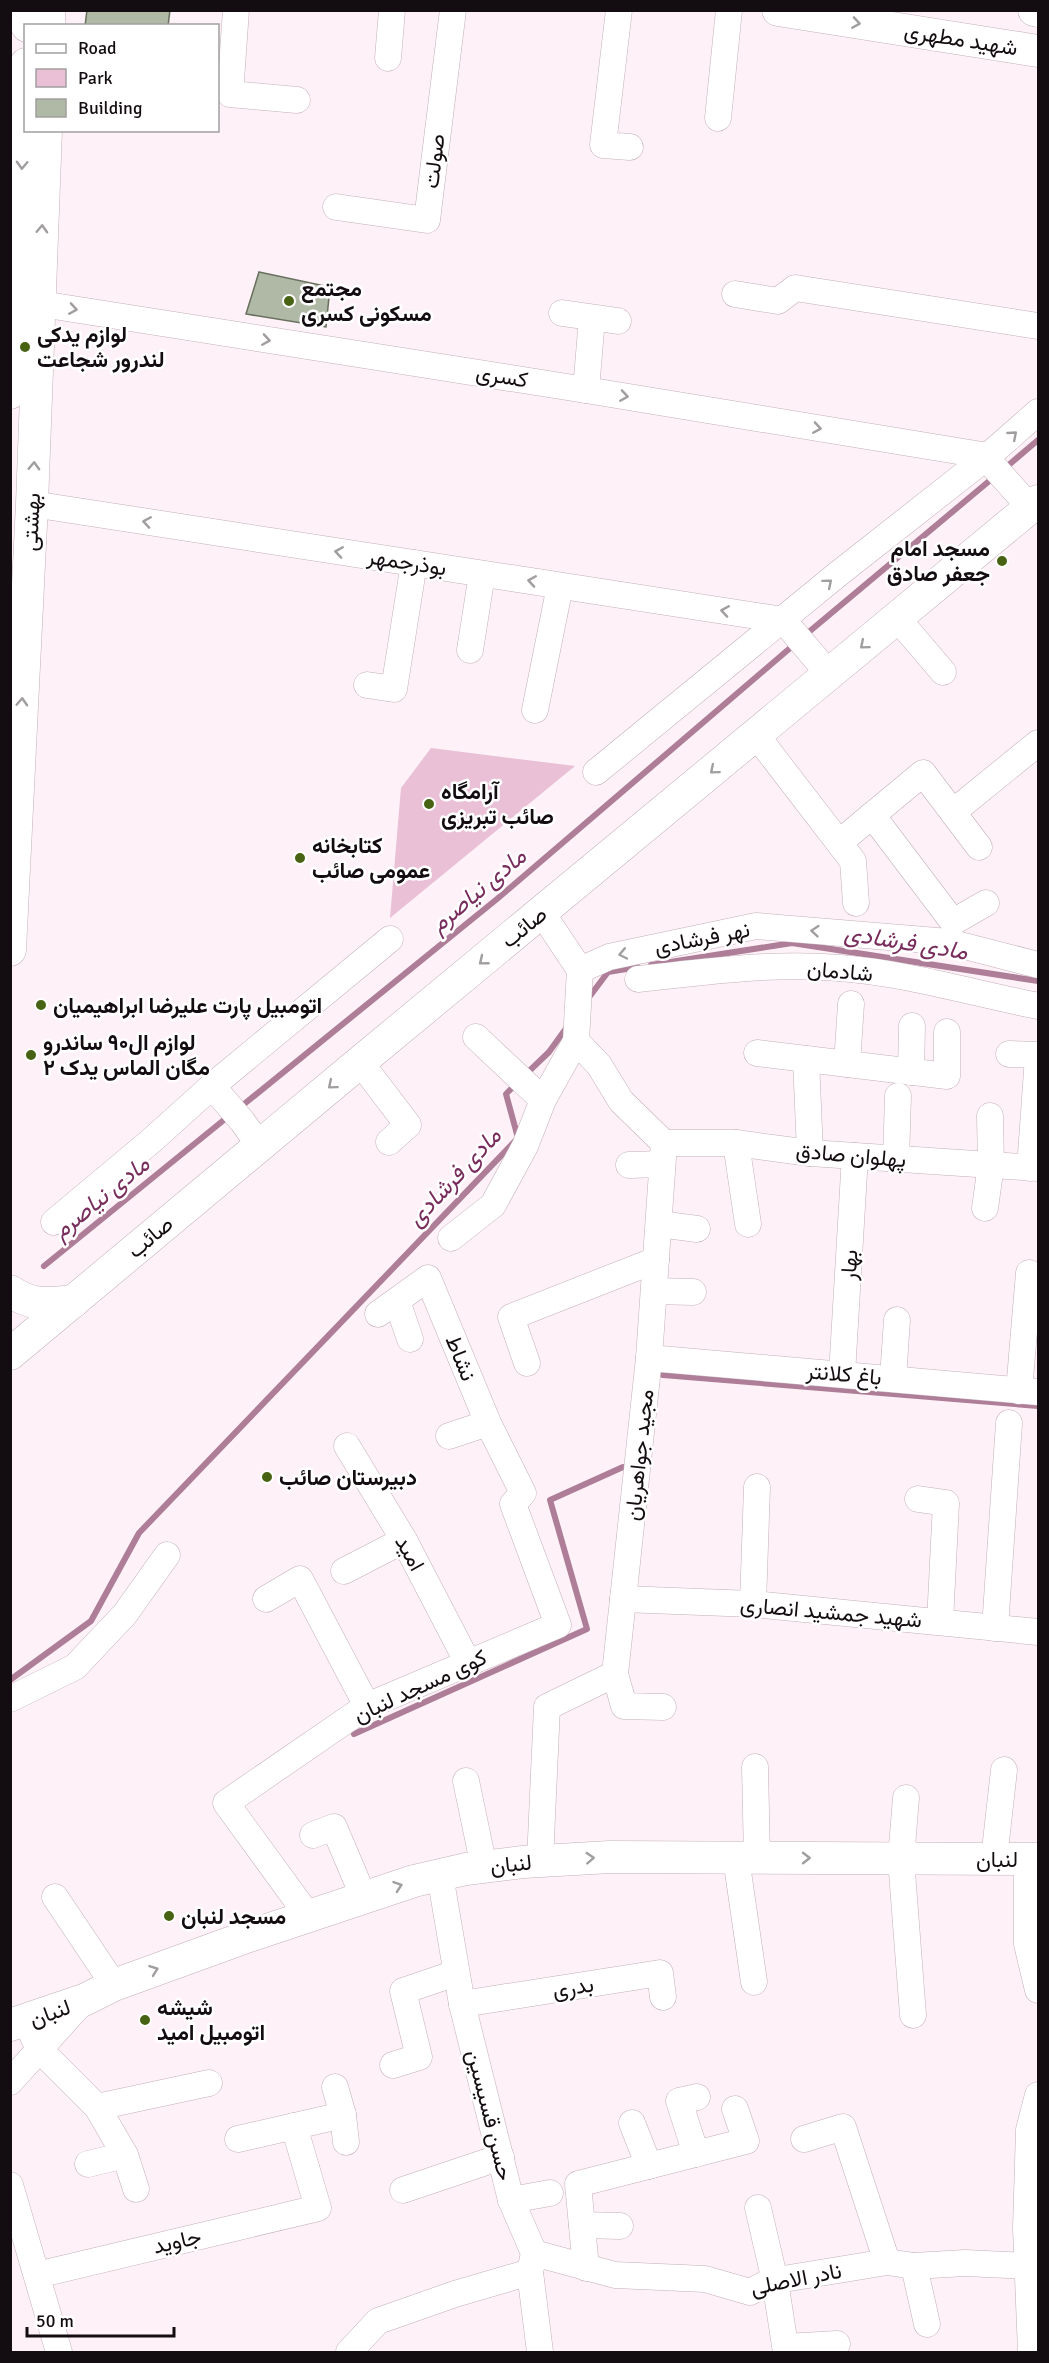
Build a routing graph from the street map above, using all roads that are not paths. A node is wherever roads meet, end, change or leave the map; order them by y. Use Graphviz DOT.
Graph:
graph roads {
  1 [pos="236,10"];
  2 [pos="392,10"];
  3 [pos="453,10"];
  4 [pos="619,10"];
  5 [pos="729,10"];
  6 [pos="778,10"];
  7 [pos="1038,51"];
  8 [pos="388,57"];
  9 [pos="297,100"];
  10 [pos="718,118"];
  11 [pos="27,132"];
  12 [pos="46,132"];
  13 [pos="630,147"];
  14 [pos="336,207"];
  15 [pos="735,294"];
  16 [pos="28,302"];
  17 [pos="562,313"];
  18 [pos="592,318"];
  19 [pos="618,321"];
  20 [pos="1038,326"];
  21 [pos="586,390"];
  22 [pos="10,393"];
  23 [pos="1038,412"];
  24 [pos="995,467"];
  25 [pos="32,504"];
  26 [pos="1034,504"];
  27 [pos="414,563"];
  28 [pos="482,574"];
  29 [pos="560,586"];
  30 [pos="19,601"];
  31 [pos="897,618"];
  32 [pos="783,620"];
  33 [pos="470,650"];
  34 [pos="943,672"];
  35 [pos="829,674"];
  36 [pos="367,685"];
  37 [pos="535,710"];
  38 [pos="756,735"];
  39 [pos="1038,743"];
  40 [pos="596,772"];
  41 [pos="953,812"];
  42 [pos="872,815"];
  43 [pos="840,842"];
  44 [pos="979,847"];
  45 [pos="856,903"];
  46 [pos="986,903"];
  47 [pos="542,913"];
  48 [pos="390,939"];
  49 [pos="10,950"];
  50 [pos="1038,965"];
  51 [pos="580,970"];
  52 [pos="638,979"];
  53 [pos="851,1004"];
  54 [pos="1038,1006"];
  55 [pos="912,1026"];
  56 [pos="947,1032"];
  57 [pos="476,1037"];
  58 [pos="576,1041"];
  59 [pos="757,1053"];
  60 [pos="1009,1054"];
  61 [pos="1038,1056"];
  62 [pos="806,1059"];
  63 [pos="360,1062"];
  64 [pos="847,1064"];
  65 [pos="911,1072"];
  66 [pos="215,1090"];
  67 [pos="898,1096"];
  68 [pos="543,1100"];
  69 [pos="990,1116"];
  70 [pos="251,1133"];
  71 [pos="389,1142"];
  72 [pos="736,1143"];
  73 [pos="663,1153"];
  74 [pos="810,1153"];
  75 [pos="855,1156"];
  76 [pos="896,1159"];
  77 [pos="629,1165"];
  78 [pos="991,1165"];
  79 [pos="1034,1168"];
  80 [pos="985,1208"];
  81 [pos="54,1222"];
  82 [pos="658,1224"];
  83 [pos="748,1224"];
  84 [pos="697,1228"];
  85 [pos="451,1238"];
  86 [pos="656,1260"];
  87 [pos="1029,1273"];
  88 [pos="10,1291"];
  89 [pos="654,1291"];
  90 [pos="693,1292"];
  91 [pos="74,1301"];
  92 [pos="897,1320"];
  93 [pos="410,1339"];
  94 [pos="10,1354"];
  95 [pos="650,1358"];
  96 [pos="527,1363"];
  97 [pos="842,1374"];
  98 [pos="893,1378"];
  99 [pos="1029,1391"];
  100 [pos="1009,1422"];
  101 [pos="488,1423"];
  102 [pos="449,1436"];
  103 [pos="347,1446"];
  104 [pos="757,1487"];
  105 [pos="523,1493"];
  106 [pos="918,1499"];
  107 [pos="404,1540"];
  108 [pos="167,1555"];
  109 [pos="344,1571"];
  110 [pos="266,1599"];
  111 [pos="623,1599"];
  112 [pos="753,1604"];
  113 [pos="940,1622"];
  114 [pos="995,1628"];
  115 [pos="1038,1632"];
  116 [pos="468,1663"];
  117 [pos="615,1674"];
  118 [pos="10,1700"];
  119 [pos="367,1706"];
  120 [pos="663,1707"];
  121 [pos="755,1767"];
  122 [pos="1004,1770"];
  123 [pos="466,1781"];
  124 [pos="906,1798"];
  125 [pos="313,1835"];
  126 [pos="747,1858"];
  127 [pos="902,1859"];
  128 [pos="994,1859"];
  129 [pos="1033,1859"];
  130 [pos="540,1861"];
  131 [pos="484,1867"];
  132 [pos="440,1875"];
  133 [pos="55,1897"];
  134 [pos="364,1898"];
  135 [pos="309,1917"];
  136 [pos="456,1972"];
  137 [pos="754,1982"];
  138 [pos="114,1985"];
  139 [pos="1038,1990"];
  140 [pos="663,1997"];
  141 [pos="84,2000"];
  142 [pos="462,2004"];
  143 [pos="913,2015"];
  144 [pos="16,2026"];
  145 [pos="39,2049"];
  146 [pos="393,2066"];
  147 [pos="10,2082"];
  148 [pos="209,2084"];
  149 [pos="335,2087"];
  150 [pos="1038,2095"];
  151 [pos="697,2097"];
  152 [pos="97,2107"];
  153 [pos="735,2109"];
  154 [pos="343,2115"];
  155 [pos="632,2123"];
  156 [pos="294,2127"];
  157 [pos="238,2139"];
  158 [pos="804,2139"];
  159 [pos="346,2142"];
  160 [pos="696,2154"];
  161 [pos="125,2155"];
  162 [pos="501,2157"];
  163 [pos="88,2164"];
  164 [pos="648,2166"];
  165 [pos="1033,2181"];
  166 [pos="10,2184"];
  167 [pos="136,2189"];
  168 [pos="403,2190"];
  169 [pos="550,2193"];
  170 [pos="511,2200"];
  171 [pos="758,2208"];
  172 [pos="582,2225"];
  173 [pos="620,2226"];
  174 [pos="1030,2258"];
  175 [pos="887,2262"];
  176 [pos="532,2263"];
  177 [pos="914,2266"];
  178 [pos="586,2268"];
  179 [pos="37,2275"];
  180 [pos="775,2281"];
  181 [pos="927,2324"];
  182 [pos="837,2344"];
  183 [pos="786,2350"];
  184 [pos="59,2352"];
  185 [pos="349,2352"];
  186 [pos="540,2352"];
  187 [pos="1031,2352"];
  1 -- 9 [label="street"];
  2 -- 8 [label="street"];
  3 -- 14 [label="street, صولت"];
  4 -- 13 [label="street"];
  5 -- 10 [label="street"];
  6 -- 7 [label="main road, شهید مطهری, one-way"];
  11 -- 16 [label="main road, one-way"];
  16 -- 12 [label="main road, بهشتی, one-way"];
  15 -- 20 [label="street"];
  16 -- 21 [label="street, کسری, one-way"];
  16 -- 22 [label="main road"];
  25 -- 16 [label="main road, بهشتی, one-way"];
  17 -- 18 [label="street"];
  18 -- 19 [label="street"];
  18 -- 21 [label="street"];
  21 -- 24 [label="street, کسری, one-way"];
  24 -- 23 [label="street, one-way"];
  24 -- 26 [label="street"];
  32 -- 24 [label="street, one-way"];
  27 -- 25 [label="street, بوذرجمهر, one-way"];
  25 -- 30 [label="main road, بهشتی"];
  26 -- 31 [label="main road, صائب"];
  27 -- 28 [label="street, بوذرجمهر"];
  27 -- 36 [label="street"];
  29 -- 28 [label="street, بوذرجمهر, one-way"];
  28 -- 33 [label="street"];
  32 -- 29 [label="street, بوذرجمهر, one-way"];
  29 -- 37 [label="street"];
  49 -- 30 [label="main road, بهشتی, one-way"];
  31 -- 34 [label="street"];
  31 -- 35 [label="main road, صائب, one-way"];
  32 -- 35 [label="street"];
  32 -- 40 [label="street"];
  35 -- 38 [label="main road, صائب"];
  38 -- 43 [label="street"];
  38 -- 47 [label="main road, صائب, one-way"];
  39 -- 41 [label="street"];
  41 -- 42 [label="street"];
  41 -- 44 [label="street"];
  42 -- 43 [label="street"];
  42 -- 46 [label="street"];
  43 -- 45 [label="street"];
  47 -- 51 [label="street"];
  47 -- 63 [label="main road, صائب, one-way"];
  48 -- 66 [label="street"];
  50 -- 51 [label="street, نهر فرشادی, one-way"];
  51 -- 58 [label="street"];
  52 -- 54 [label="street, شادمان"];
  53 -- 64 [label="street"];
  55 -- 65 [label="street"];
  56 -- 65 [label="street"];
  57 -- 68 [label="street"];
  58 -- 68 [label="street"];
  58 -- 73 [label="street"];
  59 -- 62 [label="street"];
  60 -- 61 [label="street"];
  61 -- 79 [label="street"];
  62 -- 64 [label="street"];
  62 -- 74 [label="street"];
  63 -- 70 [label="main road, صائب, one-way"];
  63 -- 71 [label="street"];
  64 -- 65 [label="street"];
  66 -- 70 [label="street"];
  66 -- 81 [label="street"];
  67 -- 76 [label="street"];
  68 -- 85 [label="street"];
  69 -- 78 [label="street"];
  70 -- 91 [label="main road, صائب"];
  72 -- 73 [label="street, پهلوان صادق"];
  72 -- 74 [label="street, پهلوان صادق"];
  72 -- 83 [label="street"];
  73 -- 77 [label="street, پهلوان صادق"];
  73 -- 82 [label="street, مجید جواهریان"];
  74 -- 75 [label="street, پهلوان صادق"];
  75 -- 76 [label="street, پهلوان صادق"];
  75 -- 97 [label="street, بهار"];
  76 -- 78 [label="street, پهلوان صادق"];
  78 -- 79 [label="street, پهلوان صادق"];
  78 -- 80 [label="street"];
  82 -- 84 [label="street"];
  82 -- 86 [label="street, مجید جواهریان"];
  86 -- 89 [label="street, مجید جواهریان"];
  86 -- 96 [label="street"];
  87 -- 99 [label="street"];
  88 -- 91 [label="main road"];
  89 -- 90 [label="street"];
  89 -- 95 [label="street, مجید جواهریان"];
  91 -- 94 [label="main road, صائب"];
  92 -- 98 [label="street"];
  93 -- 101 [label="street, نشاط"];
  95 -- 97 [label="street, باغ کلانتر"];
  95 -- 111 [label="street, مجید جواهریان"];
  97 -- 98 [label="street, باغ کلانتر"];
  98 -- 99 [label="street, باغ کلانتر"];
  100 -- 114 [label="street"];
  101 -- 102 [label="street"];
  101 -- 105 [label="street, نشاط"];
  103 -- 107 [label="street, امید"];
  104 -- 112 [label="street"];
  105 -- 116 [label="street, کوی مسجد لنبان"];
  106 -- 113 [label="street"];
  107 -- 109 [label="street"];
  107 -- 116 [label="street, امید"];
  108 -- 118 [label="street"];
  110 -- 119 [label="street"];
  111 -- 112 [label="street, شهید جمشید انصاری"];
  111 -- 117 [label="street, مجید جواهریان"];
  112 -- 113 [label="street, شهید جمشید انصاری"];
  113 -- 114 [label="street, شهید جمشید انصاری"];
  114 -- 115 [label="street, شهید جمشید انصاری"];
  116 -- 119 [label="street, کوی مسجد لنبان"];
  117 -- 120 [label="street"];
  117 -- 130 [label="street"];
  119 -- 135 [label="street, کوی مسجد لنبان"];
  121 -- 126 [label="street"];
  122 -- 128 [label="street"];
  123 -- 131 [label="street"];
  124 -- 127 [label="street"];
  125 -- 134 [label="street"];
  126 -- 127 [label="main road, لنبان, one-way"];
  130 -- 126 [label="main road, لنبان, one-way"];
  126 -- 137 [label="street"];
  127 -- 128 [label="main road, لنبان"];
  127 -- 143 [label="street"];
  128 -- 129 [label="main road, لنبان"];
  129 -- 139 [label="street"];
  130 -- 131 [label="main road, لنبان"];
  131 -- 132 [label="main road, لنبان"];
  134 -- 132 [label="main road, لنبان, one-way"];
  132 -- 136 [label="street, حسن قسیسین"];
  133 -- 138 [label="street"];
  134 -- 135 [label="main road, لنبان"];
  138 -- 135 [label="main road, لنبان, one-way"];
  136 -- 142 [label="street, حسن قسیسین"];
  136 -- 146 [label="street"];
  138 -- 141 [label="main road, لنبان"];
  140 -- 142 [label="street, بدری"];
  141 -- 144 [label="main road, لنبان"];
  141 -- 145 [label="street"];
  142 -- 162 [label="street, حسن قسیسین"];
  144 -- 145 [label="street"];
  145 -- 147 [label="street"];
  145 -- 152 [label="street"];
  148 -- 152 [label="street"];
  149 -- 154 [label="street"];
  150 -- 165 [label="street"];
  151 -- 160 [label="street"];
  152 -- 161 [label="street"];
  153 -- 160 [label="street"];
  154 -- 156 [label="street"];
  154 -- 159 [label="street"];
  155 -- 164 [label="street"];
  156 -- 157 [label="street"];
  156 -- 179 [label="street, جاوید"];
  158 -- 175 [label="street"];
  160 -- 164 [label="street"];
  161 -- 163 [label="street"];
  161 -- 167 [label="street"];
  162 -- 168 [label="street"];
  162 -- 170 [label="street, حسن قسیسین"];
  164 -- 172 [label="street"];
  165 -- 174 [label="street"];
  166 -- 179 [label="street"];
  169 -- 170 [label="street"];
  170 -- 176 [label="street, حسن قسیسین"];
  171 -- 180 [label="street"];
  172 -- 173 [label="street"];
  172 -- 178 [label="street"];
  174 -- 177 [label="street, نادر الاصلی"];
  174 -- 187 [label="street"];
  175 -- 177 [label="street, نادر الاصلی"];
  175 -- 180 [label="street, نادر الاصلی"];
  176 -- 178 [label="street, نادر الاصلی"];
  176 -- 185 [label="street"];
  176 -- 186 [label="street, حسن قسیسین"];
  177 -- 181 [label="street"];
  178 -- 180 [label="street, نادر الاصلی"];
  179 -- 184 [label="street"];
  180 -- 183 [label="street"];
  182 -- 183 [label="street"];
}
